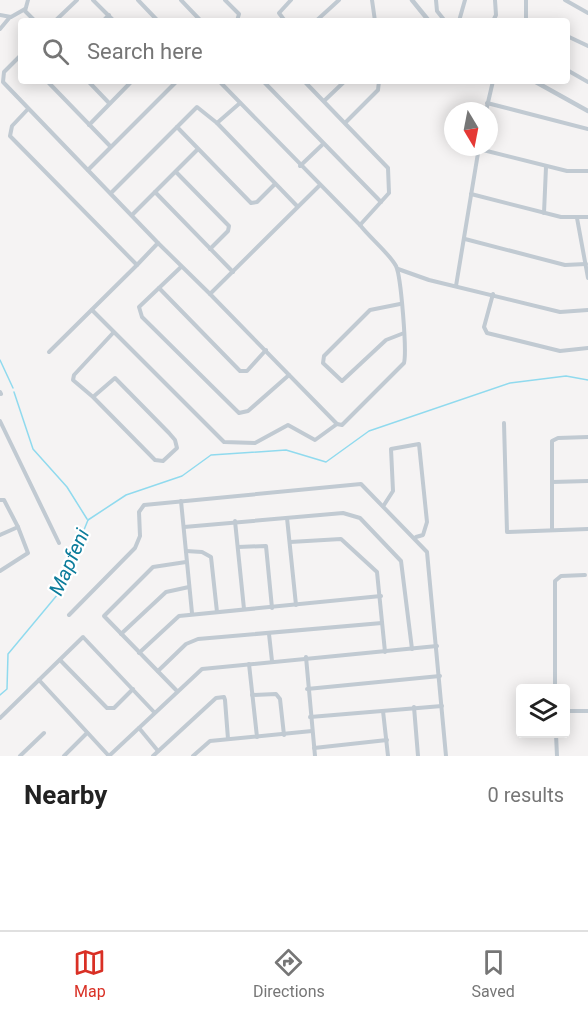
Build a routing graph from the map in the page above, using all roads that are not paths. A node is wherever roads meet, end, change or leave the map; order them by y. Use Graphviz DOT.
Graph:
graph roads {
  1 [pos="28,0"];
  2 [pos="77,0"];
  3 [pos="93,0"];
  4 [pos="138,0"];
  5 [pos="181,0"];
  6 [pos="225,0"];
  7 [pos="291,0"];
  8 [pos="339,0"];
  9 [pos="372,0"];
  10 [pos="412,0"];
  11 [pos="436,0"];
  12 [pos="465,0"];
  13 [pos="495,0"];
  14 [pos="526,0"];
  15 [pos="565,0"];
  16 [pos="25,9"];
  17 [pos="588,13"];
  18 [pos="0,15"];
  19 [pos="109,15"];
  20 [pos="11,17"];
  21 [pos="32,18"];
  22 [pos="58,18"];
  23 [pos="106,18"];
  24 [pos="112,18"];
  25 [pos="155,18"];
  26 [pos="197,18"];
  27 [pos="238,18"];
  28 [pos="283,18"];
  29 [pos="319,18"];
  30 [pos="375,18"];
  31 [pos="427,18"];
  32 [pos="443,18"];
  33 [pos="460,18"];
  34 [pos="494,18"];
  35 [pos="527,18"];
  36 [pos="0,29"];
  37 [pos="570,37"];
  38 [pos="588,46"];
  39 [pos="18,58"];
  40 [pos="570,72"];
  41 [pos="588,82"];
  42 [pos="50,84"];
  43 [pos="91,84"];
  44 [pos="128,84"];
  45 [pos="173,84"];
  46 [pos="223,84"];
  47 [pos="265,84"];
  48 [pos="307,84"];
  49 [pos="342,84"];
  50 [pos="379,84"];
  51 [pos="492,84"];
  52 [pos="539,84"];
  53 [pos="324,101"];
  54 [pos="487,102"];
  55 [pos="109,103"];
  56 [pos="240,103"];
  57 [pos="498,106"];
  58 [pos="28,109"];
  59 [pos="588,111"];
  60 [pos="346,122"];
  61 [pos="217,123"];
  62 [pos="89,125"];
  63 [pos="177,127"];
  64 [pos="588,129"];
  65 [pos="322,145"];
  66 [pos="110,146"];
  67 [pos="197,150"];
  68 [pos="498,153"];
  69 [pos="478,156"];
  70 [pos="300,166"];
  71 [pos="546,167"];
  72 [pos="88,170"];
  73 [pos="588,171"];
  74 [pos="176,172"];
  75 [pos="275,184"];
  76 [pos="319,186"];
  77 [pos="155,192"];
  78 [pos="111,193"];
  79 [pos="471,194"];
  80 [pos="381,202"];
  81 [pos="297,206"];
  82 [pos="543,213"];
  83 [pos="132,215"];
  84 [pos="588,217"];
  85 [pos="578,218"];
  86 [pos="360,225"];
  87 [pos="465,239"];
  88 [pos="158,243"];
  89 [pos="210,249"];
  90 [pos="586,264"];
  91 [pos="136,265"];
  92 [pos="181,267"];
  93 [pos="398,269"];
  94 [pos="233,272"];
  95 [pos="588,278"];
  96 [pos="456,286"];
  97 [pos="159,288"];
  98 [pos="210,294"];
  99 [pos="493,294"];
  100 [pos="400,304"];
  101 [pos="92,310"];
  102 [pos="588,310"];
  103 [pos="114,333"];
  104 [pos="404,333"];
  105 [pos="588,348"];
  106 [pos="266,350"];
  107 [pos="49,352"];
  108 [pos="289,375"];
  109 [pos="93,396"];
  110 [pos="0,421"];
  111 [pos="504,423"];
  112 [pos="337,424"];
  113 [pos="588,437"];
  114 [pos="588,481"];
  115 [pos="552,482"];
  116 [pos="0,500"];
  117 [pos="181,501"];
  118 [pos="384,505"];
  119 [pos="287,518"];
  120 [pos="235,521"];
  121 [pos="18,527"];
  122 [pos="184,527"];
  123 [pos="588,529"];
  124 [pos="552,530"];
  125 [pos="0,535"];
  126 [pos="416,537"];
  127 [pos="290,542"];
  128 [pos="59,543"];
  129 [pos="238,547"];
  130 [pos="186,551"];
  131 [pos="186,562"];
  132 [pos="0,571"];
  133 [pos="585,575"];
  134 [pos="189,587"];
  135 [pos="381,596"];
  136 [pos="296,605"];
  137 [pos="273,608"];
  138 [pos="244,609"];
  139 [pos="217,612"];
  140 [pos="192,613"];
  141 [pos="69,615"];
  142 [pos="382,623"];
  143 [pos="121,634"];
  144 [pos="268,634"];
  145 [pos="437,646"];
  146 [pos="412,649"];
  147 [pos="385,652"];
  148 [pos="139,653"];
  149 [pos="306,657"];
  150 [pos="60,660"];
  151 [pos="272,661"];
  152 [pos="249,664"];
  153 [pos="158,671"];
  154 [pos="440,676"];
  155 [pos="39,680"];
  156 [pos="555,684"];
  157 [pos="133,689"];
  158 [pos="307,689"];
  159 [pos="177,691"];
  160 [pos="252,695"];
  161 [pos="442,706"];
  162 [pos="414,707"];
  163 [pos="383,711"];
  164 [pos="570,711"];
  165 [pos="588,711"];
  166 [pos="154,712"];
  167 [pos="310,717"];
  168 [pos="0,718"];
  169 [pos="139,728"];
  170 [pos="312,731"];
  171 [pos="44,733"];
  172 [pos="87,733"];
  173 [pos="284,735"];
  174 [pos="257,738"];
  175 [pos="556,738"];
  176 [pos="228,739"];
  177 [pos="387,740"];
  178 [pos="314,748"];
  179 [pos="158,751"];
  180 [pos="20,756"];
  181 [pos="64,756"];
  182 [pos="109,756"];
  183 [pos="153,756"];
  184 [pos="193,756"];
  185 [pos="315,756"];
  186 [pos="388,756"];
  187 [pos="418,756"];
  188 [pos="446,756"];
  189 [pos="557,756"];
  1 -- 16 [label="street"];
  2 -- 22 [label="street"];
  3 -- 19 [label="street"];
  4 -- 25 [label="street"];
  5 -- 26 [label="street"];
  6 -- 27 [label="street"];
  7 -- 28 [label="street"];
  8 -- 29 [label="street"];
  9 -- 30 [label="street"];
  10 -- 31 [label="street"];
  11 -- 32 [label="street"];
  12 -- 33 [label="street"];
  13 -- 34 [label="street"];
  14 -- 35 [label="street"];
  15 -- 17 [label="street"];
  16 -- 20 [label="street"];
  16 -- 21 [label="street"];
  18 -- 20 [label="street"];
  19 -- 23 [label="street"];
  19 -- 24 [label="street"];
  20 -- 36 [label="street"];
  37 -- 38 [label="street"];
  39 -- 58 [label="street"];
  40 -- 41 [label="street"];
  42 -- 62 [label="street"];
  43 -- 55 [label="street"];
  44 -- 55 [label="street"];
  45 -- 66 [label="street"];
  46 -- 56 [label="street"];
  47 -- 65 [label="street"];
  48 -- 53 [label="street"];
  49 -- 53 [label="street"];
  50 -- 60 [label="street"];
  51 -- 54 [label="street"];
  52 -- 59 [label="street"];
  53 -- 60 [label="street"];
  55 -- 62 [label="street"];
  56 -- 61 [label="street"];
  56 -- 70 [label="street"];
  57 -- 64 [label="street"];
  58 -- 72 [label="street"];
  58 -- 91 [label="street"];
  60 -- 80 [label="street"];
  61 -- 63 [label="street"];
  61 -- 75 [label="street"];
  62 -- 66 [label="street"];
  63 -- 67 [label="street"];
  63 -- 78 [label="street"];
  65 -- 70 [label="street"];
  65 -- 80 [label="street"];
  66 -- 72 [label="street"];
  67 -- 74 [label="street"];
  67 -- 75 [label="street"];
  68 -- 71 [label="street"];
  69 -- 79 [label="street"];
  70 -- 76 [label="street"];
  71 -- 73 [label="street"];
  71 -- 82 [label="street"];
  72 -- 78 [label="street"];
  74 -- 77 [label="street"];
  74 -- 89 [label="street"];
  75 -- 81 [label="street"];
  76 -- 81 [label="street"];
  76 -- 86 [label="street"];
  77 -- 83 [label="street"];
  77 -- 89 [label="street"];
  78 -- 83 [label="street"];
  79 -- 82 [label="street"];
  79 -- 87 [label="street"];
  80 -- 86 [label="street"];
  81 -- 94 [label="street"];
  82 -- 85 [label="street"];
  83 -- 88 [label="street"];
  84 -- 85 [label="street"];
  85 -- 90 [label="street"];
  86 -- 93 [label="street"];
  87 -- 90 [label="street"];
  87 -- 96 [label="street"];
  88 -- 91 [label="street"];
  88 -- 92 [label="street"];
  89 -- 94 [label="street"];
  90 -- 95 [label="street"];
  91 -- 101 [label="street"];
  92 -- 97 [label="street"];
  92 -- 98 [label="street"];
  93 -- 96 [label="street"];
  93 -- 100 [label="street"];
  94 -- 98 [label="street"];
  96 -- 99 [label="street"];
  97 -- 106 [label="street"];
  97 -- 108 [label="street"];
  98 -- 106 [label="street"];
  99 -- 102 [label="street"];
  99 -- 105 [label="street"];
  100 -- 104 [label="street"];
  100 -- 104 [label="street"];
  101 -- 103 [label="street"];
  101 -- 107 [label="street"];
  103 -- 109 [label="street"];
  103 -- 112 [label="street"];
  104 -- 112 [label="street"];
  106 -- 108 [label="street"];
  108 -- 112 [label="street"];
  109 -- 109 [label="street"];
  110 -- 128 [label="street"];
  111 -- 124 [label="street"];
  113 -- 115 [label="street"];
  114 -- 115 [label="street"];
  115 -- 124 [label="street"];
  116 -- 121 [label="street"];
  117 -- 118 [label="street"];
  117 -- 122 [label="street"];
  117 -- 141 [label="street"];
  118 -- 126 [label="street"];
  118 -- 126 [label="street"];
  119 -- 120 [label="street"];
  119 -- 127 [label="street"];
  119 -- 146 [label="street"];
  120 -- 122 [label="street"];
  120 -- 129 [label="street"];
  121 -- 125 [label="street"];
  121 -- 132 [label="street"];
  122 -- 130 [label="street"];
  123 -- 124 [label="street"];
  126 -- 145 [label="street"];
  127 -- 135 [label="street"];
  127 -- 136 [label="street"];
  129 -- 137 [label="street"];
  129 -- 138 [label="street"];
  130 -- 131 [label="street"];
  130 -- 139 [label="street"];
  131 -- 134 [label="street"];
  131 -- 143 [label="street"];
  133 -- 156 [label="street"];
  134 -- 140 [label="street"];
  134 -- 143 [label="street"];
  135 -- 136 [label="street"];
  135 -- 142 [label="street"];
  136 -- 137 [label="street"];
  137 -- 138 [label="street"];
  138 -- 139 [label="street"];
  139 -- 140 [label="street"];
  140 -- 148 [label="street"];
  142 -- 144 [label="street"];
  142 -- 147 [label="street"];
  143 -- 148 [label="street"];
  144 -- 151 [label="street"];
  144 -- 153 [label="street"];
  145 -- 146 [label="street"];
  145 -- 154 [label="street"];
  146 -- 147 [label="street"];
  147 -- 149 [label="street"];
  148 -- 153 [label="street"];
  149 -- 151 [label="street"];
  149 -- 158 [label="street"];
  150 -- 155 [label="street"];
  150 -- 157 [label="street"];
  150 -- 157 [label="street"];
  151 -- 152 [label="street"];
  152 -- 159 [label="street"];
  152 -- 160 [label="street"];
  153 -- 159 [label="street"];
  154 -- 158 [label="street"];
  154 -- 161 [label="street"];
  155 -- 168 [label="street"];
  155 -- 172 [label="street"];
  157 -- 166 [label="street"];
  158 -- 167 [label="street"];
  159 -- 166 [label="street"];
  160 -- 173 [label="street"];
  160 -- 174 [label="street"];
  161 -- 162 [label="street"];
  161 -- 188 [label="street"];
  162 -- 163 [label="street"];
  162 -- 187 [label="street"];
  163 -- 167 [label="street"];
  163 -- 177 [label="street"];
  164 -- 165 [label="street"];
  166 -- 169 [label="street"];
  167 -- 170 [label="street"];
  169 -- 179 [label="street"];
  169 -- 182 [label="street"];
  170 -- 173 [label="street"];
  170 -- 178 [label="street"];
  171 -- 180 [label="street"];
  172 -- 181 [label="street"];
  172 -- 182 [label="street"];
  173 -- 174 [label="street"];
  174 -- 176 [label="street"];
  175 -- 189 [label="street"];
  176 -- 179 [label="street"];
  176 -- 184 [label="street"];
  177 -- 178 [label="street"];
  177 -- 186 [label="street"];
  178 -- 185 [label="street"];
  179 -- 183 [label="street"];
}
